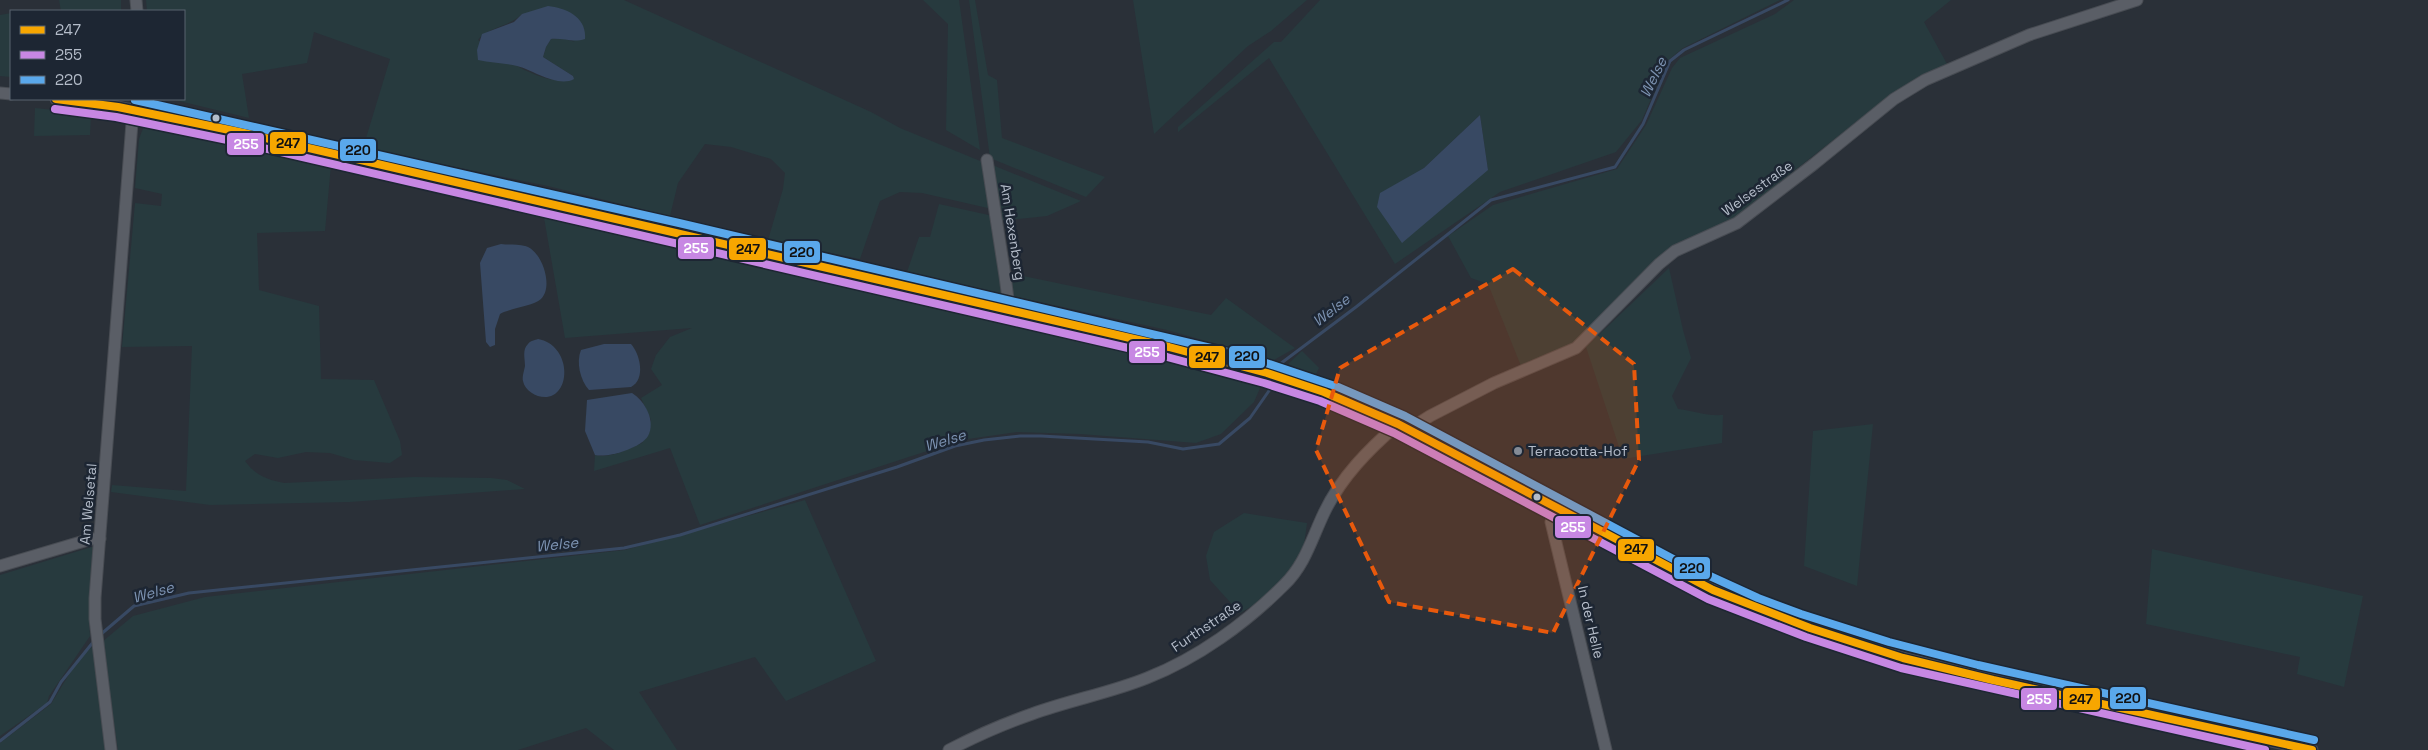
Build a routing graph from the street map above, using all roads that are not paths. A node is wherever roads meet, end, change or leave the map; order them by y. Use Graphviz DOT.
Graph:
graph roads {
  1 [pos="2137,0"];
  2 [pos="63,100"];
  3 [pos="128,100"];
  4 [pos="138,100"];
  5 [pos="133,110"];
  6 [pos="987,160"];
  7 [pos="1006,309"];
  8 [pos="1398,424"];
  9 [pos="1414,432"];
  10 [pos="1559,506"];
  11 [pos="100,539"];
  12 [pos="0,566"];
  13 [pos="111,750"];
  14 [pos="949,750"];
  15 [pos="1606,750"];
  16 [pos="2312,750"];
  1 -- 9 [label="street, Welsestraße"];
  2 -- 5 [label="street"];
  3 -- 5 [label="street"];
  4 -- 5 [label="street"];
  5 -- 7 [label="street"];
  5 -- 11 [label="street, Am Welsetal"];
  6 -- 7 [label="street, Am Hexenberg"];
  7 -- 8 [label="street"];
  8 -- 9 [label="street"];
  8 -- 14 [label="street, Furthstraße"];
  9 -- 10 [label="street"];
  10 -- 15 [label="street, In der Helle"];
  10 -- 16 [label="street"];
  11 -- 12 [label="street"];
  11 -- 13 [label="street, Am Welsetal"];
}
